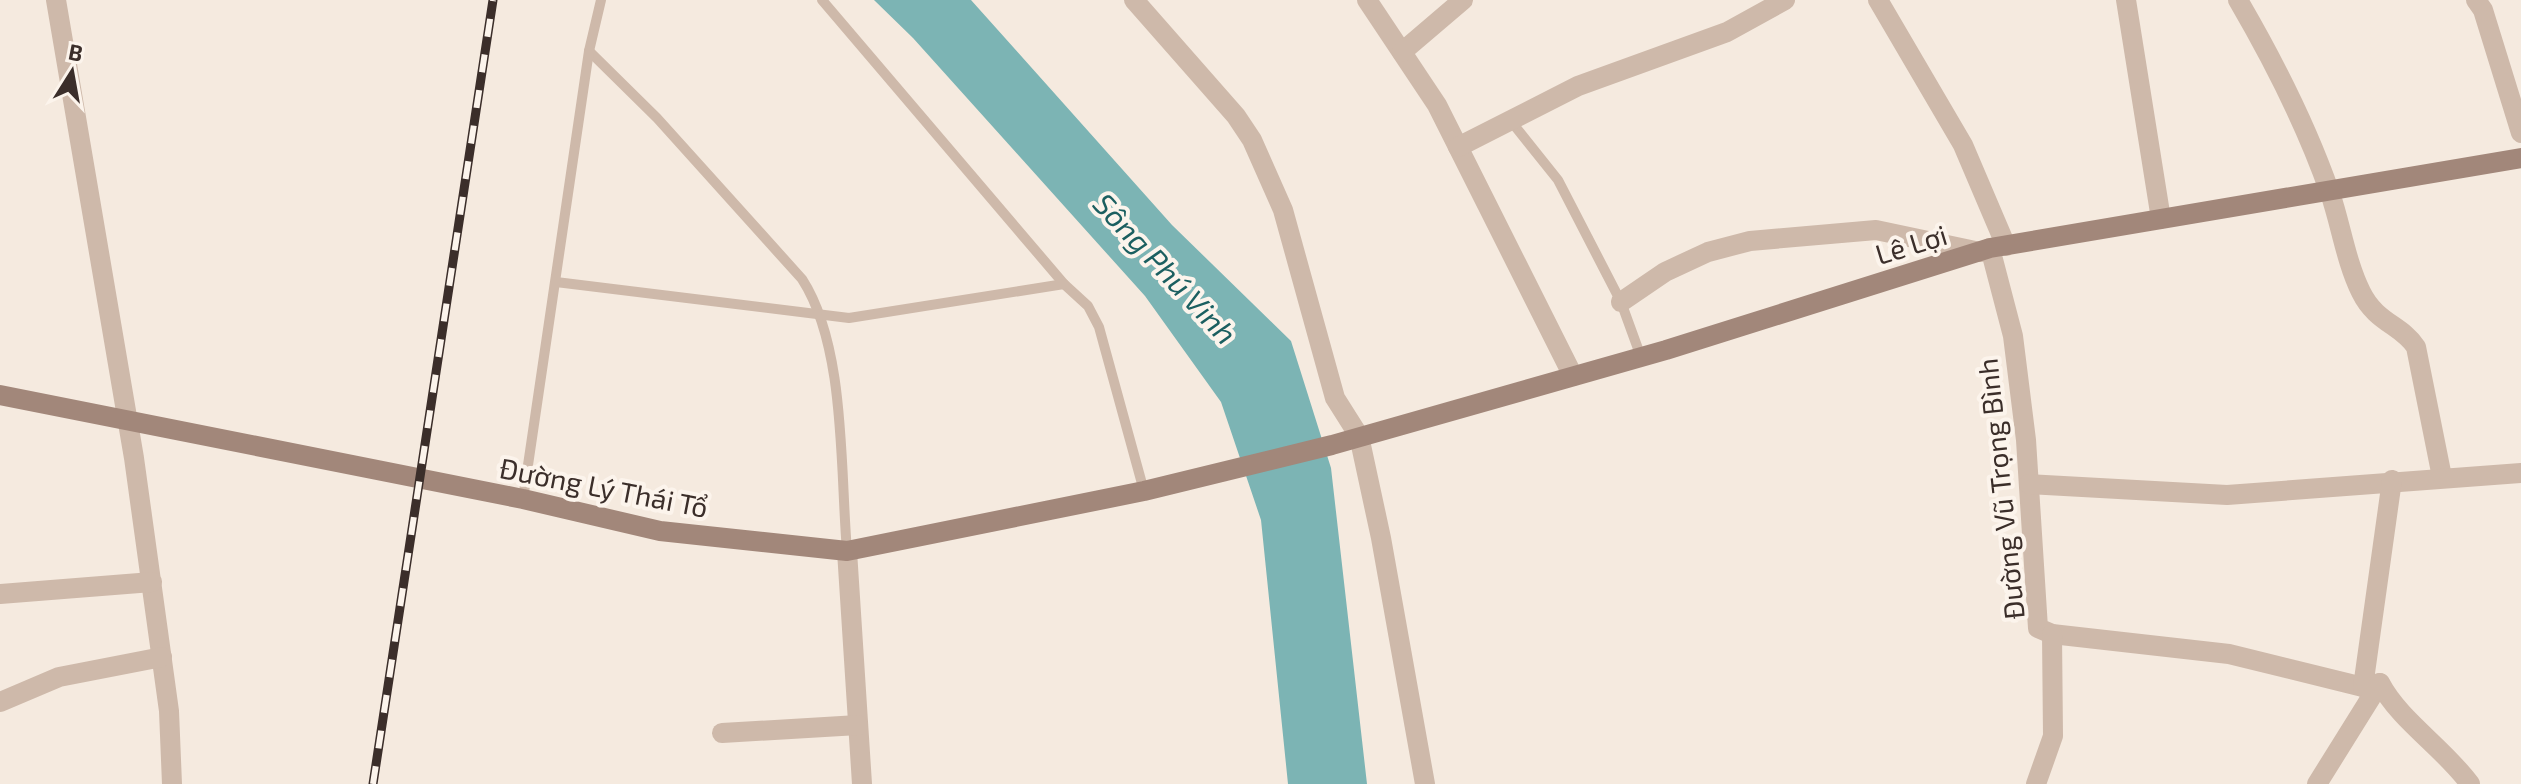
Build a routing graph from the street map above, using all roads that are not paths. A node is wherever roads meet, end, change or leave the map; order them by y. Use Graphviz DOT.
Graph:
graph roads {
  1 [pos="56,0"];
  2 [pos="601,0"];
  3 [pos="822,0"];
  4 [pos="1134,0"];
  5 [pos="1367,0"];
  6 [pos="1463,0"];
  7 [pos="1785,0"];
  8 [pos="1878,0"];
  9 [pos="2126,0"];
  10 [pos="2238,0"];
  11 [pos="2476,0"];
  12 [pos="589,51"];
  13 [pos="1402,52"];
  14 [pos="1510,120"];
  15 [pos="2521,133"];
  16 [pos="1458,147"];
  17 [pos="2521,158"];
  18 [pos="2330,191"];
  19 [pos="2161,219"];
  20 [pos="1992,248"];
  21 [pos="556,282"];
  22 [pos="1064,284"];
  23 [pos="1621,302"];
  24 [pos="822,316"];
  25 [pos="1641,357"];
  26 [pos="1573,376"];
  27 [pos="0,395"];
  28 [pos="127,421"];
  29 [pos="1359,436"];
  30 [pos="2521,473"];
  31 [pos="2442,477"];
  32 [pos="1197,478"];
  33 [pos="2392,480"];
  34 [pos="2029,484"];
  35 [pos="1144,491"];
  36 [pos="523,499"];
  37 [pos="847,551"];
  38 [pos="152,582"];
  39 [pos="0,594"];
  40 [pos="2052,634"];
  41 [pos="162,657"];
  42 [pos="2371,685"];
  43 [pos="0,702"];
  44 [pos="858,725"];
  45 [pos="722,733"];
  46 [pos="172,784"];
  47 [pos="862,784"];
  48 [pos="1425,784"];
  49 [pos="2036,784"];
  50 [pos="2317,784"];
  51 [pos="2470,784"];
  1 -- 28 [label="street"];
  2 -- 12 [label="lane"];
  3 -- 22 [label="lane"];
  4 -- 29 [label="street"];
  5 -- 13 [label="street"];
  6 -- 13 [label="street"];
  7 -- 14 [label="street"];
  8 -- 20 [label="street, Đường Vũ Trọng Bình"];
  9 -- 19 [label="street"];
  10 -- 18 [label="street"];
  11 -- 15 [label="street"];
  12 -- 21 [label="lane"];
  12 -- 24 [label="lane"];
  13 -- 16 [label="street"];
  14 -- 16 [label="street"];
  14 -- 23 [label="lane"];
  16 -- 26 [label="street"];
  17 -- 18 [label="main road, Lê Lợi"];
  18 -- 19 [label="main road, Lê Lợi"];
  18 -- 31 [label="street"];
  19 -- 20 [label="main road, Lê Lợi"];
  20 -- 23 [label="street"];
  20 -- 25 [label="main road, Lê Lợi"];
  20 -- 34 [label="street, Đường Vũ Trọng Bình"];
  21 -- 24 [label="lane"];
  21 -- 36 [label="lane"];
  22 -- 24 [label="lane"];
  22 -- 35 [label="lane"];
  23 -- 25 [label="lane"];
  24 -- 37 [label="lane"];
  25 -- 26 [label="main road, Lê Lợi"];
  26 -- 29 [label="main road, Lê Lợi"];
  27 -- 28 [label="main road, Đường Lý Thái Tổ"];
  28 -- 36 [label="main road, Đường Lý Thái Tổ"];
  28 -- 38 [label="street"];
  29 -- 32 [label="main road, Lê Lợi"];
  29 -- 48 [label="street"];
  30 -- 31 [label="street"];
  31 -- 33 [label="street"];
  32 -- 35 [label="main road, Đường Lý Thái Tổ"];
  33 -- 34 [label="street"];
  33 -- 42 [label="street"];
  34 -- 40 [label="street, Đường Vũ Trọng Bình"];
  35 -- 37 [label="main road, Đường Lý Thái Tổ"];
  36 -- 37 [label="main road, Đường Lý Thái Tổ"];
  37 -- 44 [label="street"];
  38 -- 39 [label="street"];
  38 -- 41 [label="street"];
  40 -- 42 [label="street, Đường Vũ Trọng Bình"];
  40 -- 49 [label="street"];
  41 -- 43 [label="street"];
  41 -- 46 [label="street"];
  42 -- 50 [label="street"];
  42 -- 51 [label="street"];
  44 -- 45 [label="street"];
  44 -- 47 [label="street"];
}
